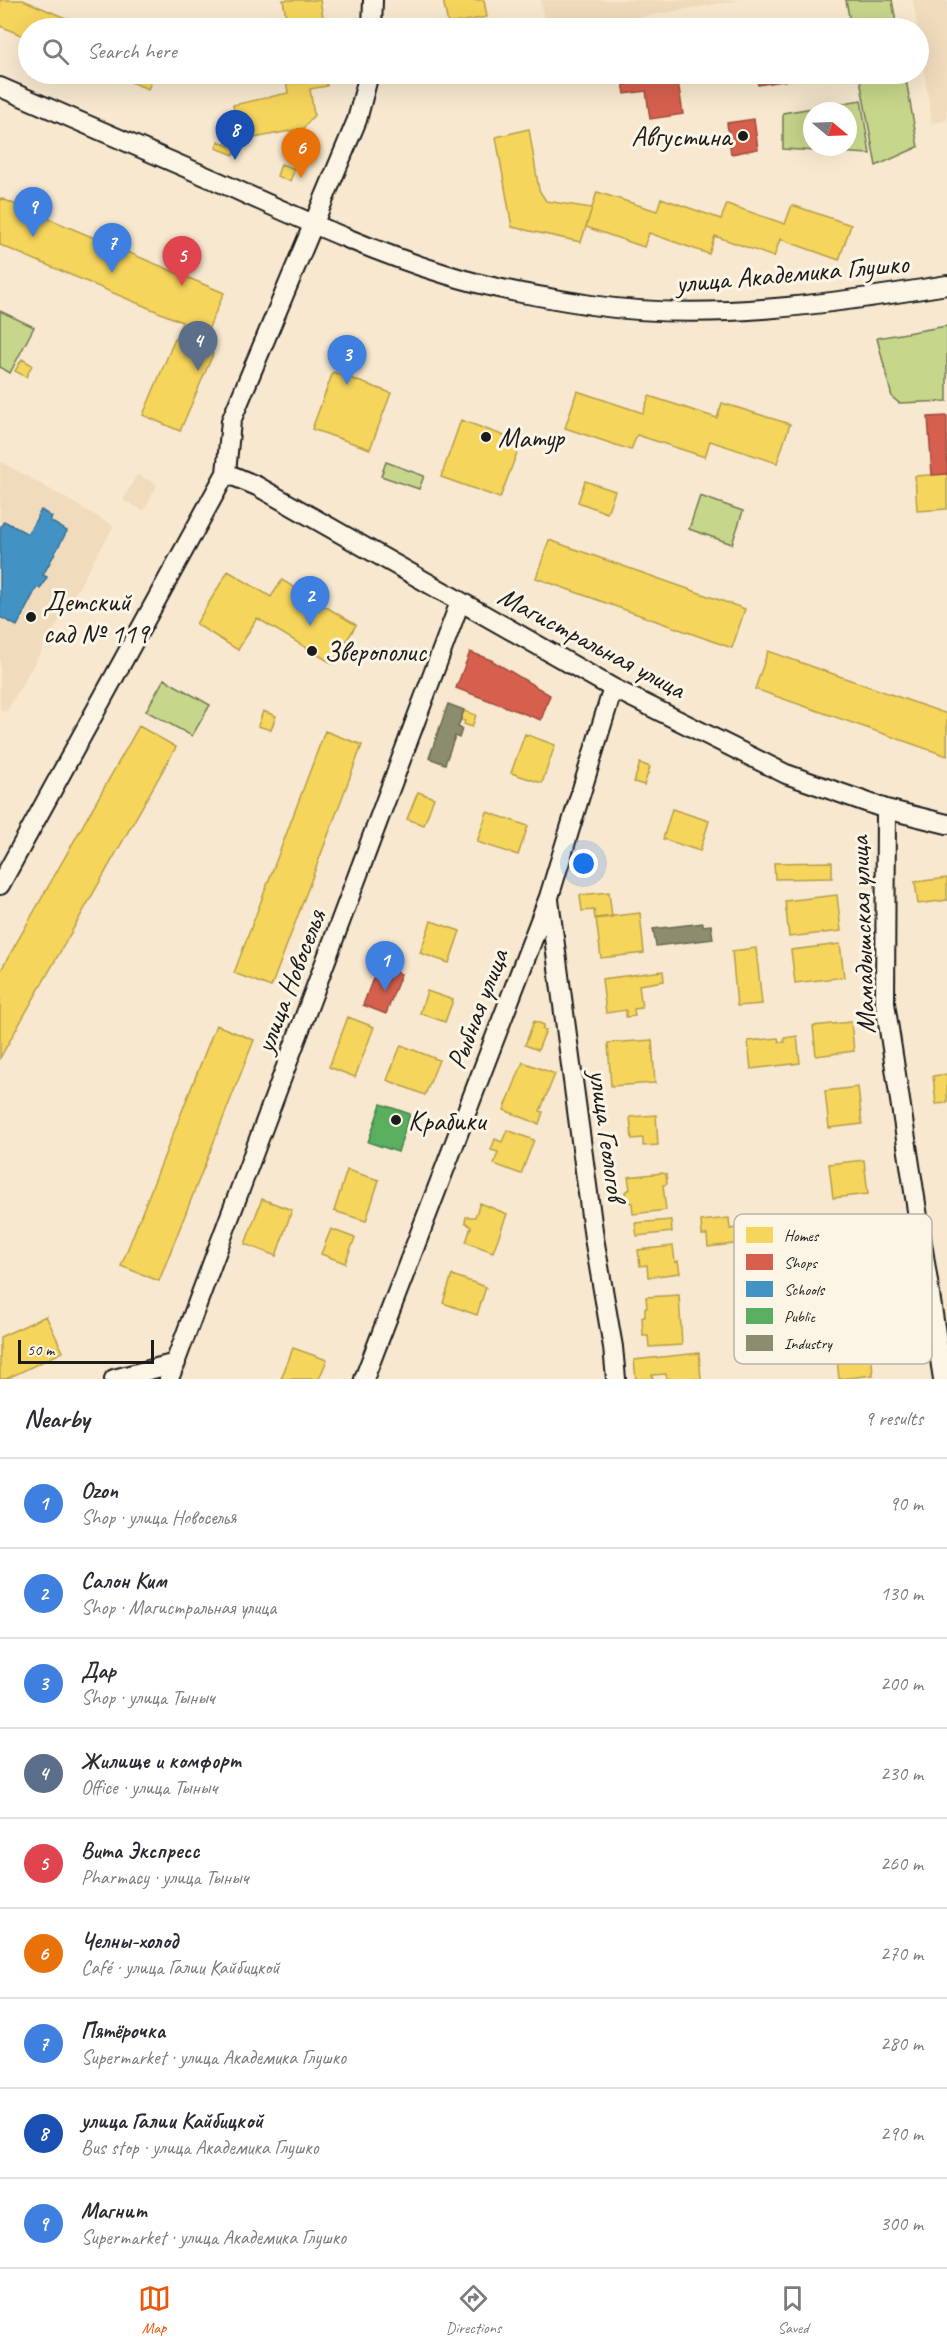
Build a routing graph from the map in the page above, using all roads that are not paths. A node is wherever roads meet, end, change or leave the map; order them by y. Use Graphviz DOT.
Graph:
graph roads {
  1 [pos="373,0"];
  2 [pos="372,18"];
  3 [pos="366,84"];
  4 [pos="0,87"];
  5 [pos="314,224"];
  6 [pos="947,285"];
  7 [pos="226,472"];
  8 [pos="460,602"];
  9 [pos="613,688"];
  10 [pos="886,809"];
  11 [pos="947,824"];
  12 [pos="0,885"];
  13 [pos="549,897"];
  14 [pos="917,1214"];
  15 [pos="932,1308"];
  16 [pos="173,1371"];
  17 [pos="114,1379"];
  18 [pos="364,1379"];
  19 [pos="616,1379"];
  20 [pos="943,1379"];
  1 -- 2 [label="street"];
  3 -- 5 [label="street"];
  4 -- 5 [label="street, улица Академика Глушко"];
  5 -- 6 [label="street, улица Академика Глушко"];
  5 -- 7 [label="street"];
  7 -- 8 [label="street, Магистральная улица"];
  7 -- 12 [label="street"];
  8 -- 9 [label="street, Магистральная улица"];
  8 -- 16 [label="street, улица Новоселья"];
  9 -- 10 [label="street, Магистральная улица"];
  9 -- 13 [label="street, Рыбная улица"];
  10 -- 11 [label="street, Магистральная улица"];
  10 -- 14 [label="street, Мамадышская улица"];
  13 -- 18 [label="street, Рыбная улица"];
  13 -- 19 [label="street, улица Геологов"];
  15 -- 20 [label="street, Мамадышская улица"];
  16 -- 17 [label="street"];
}
